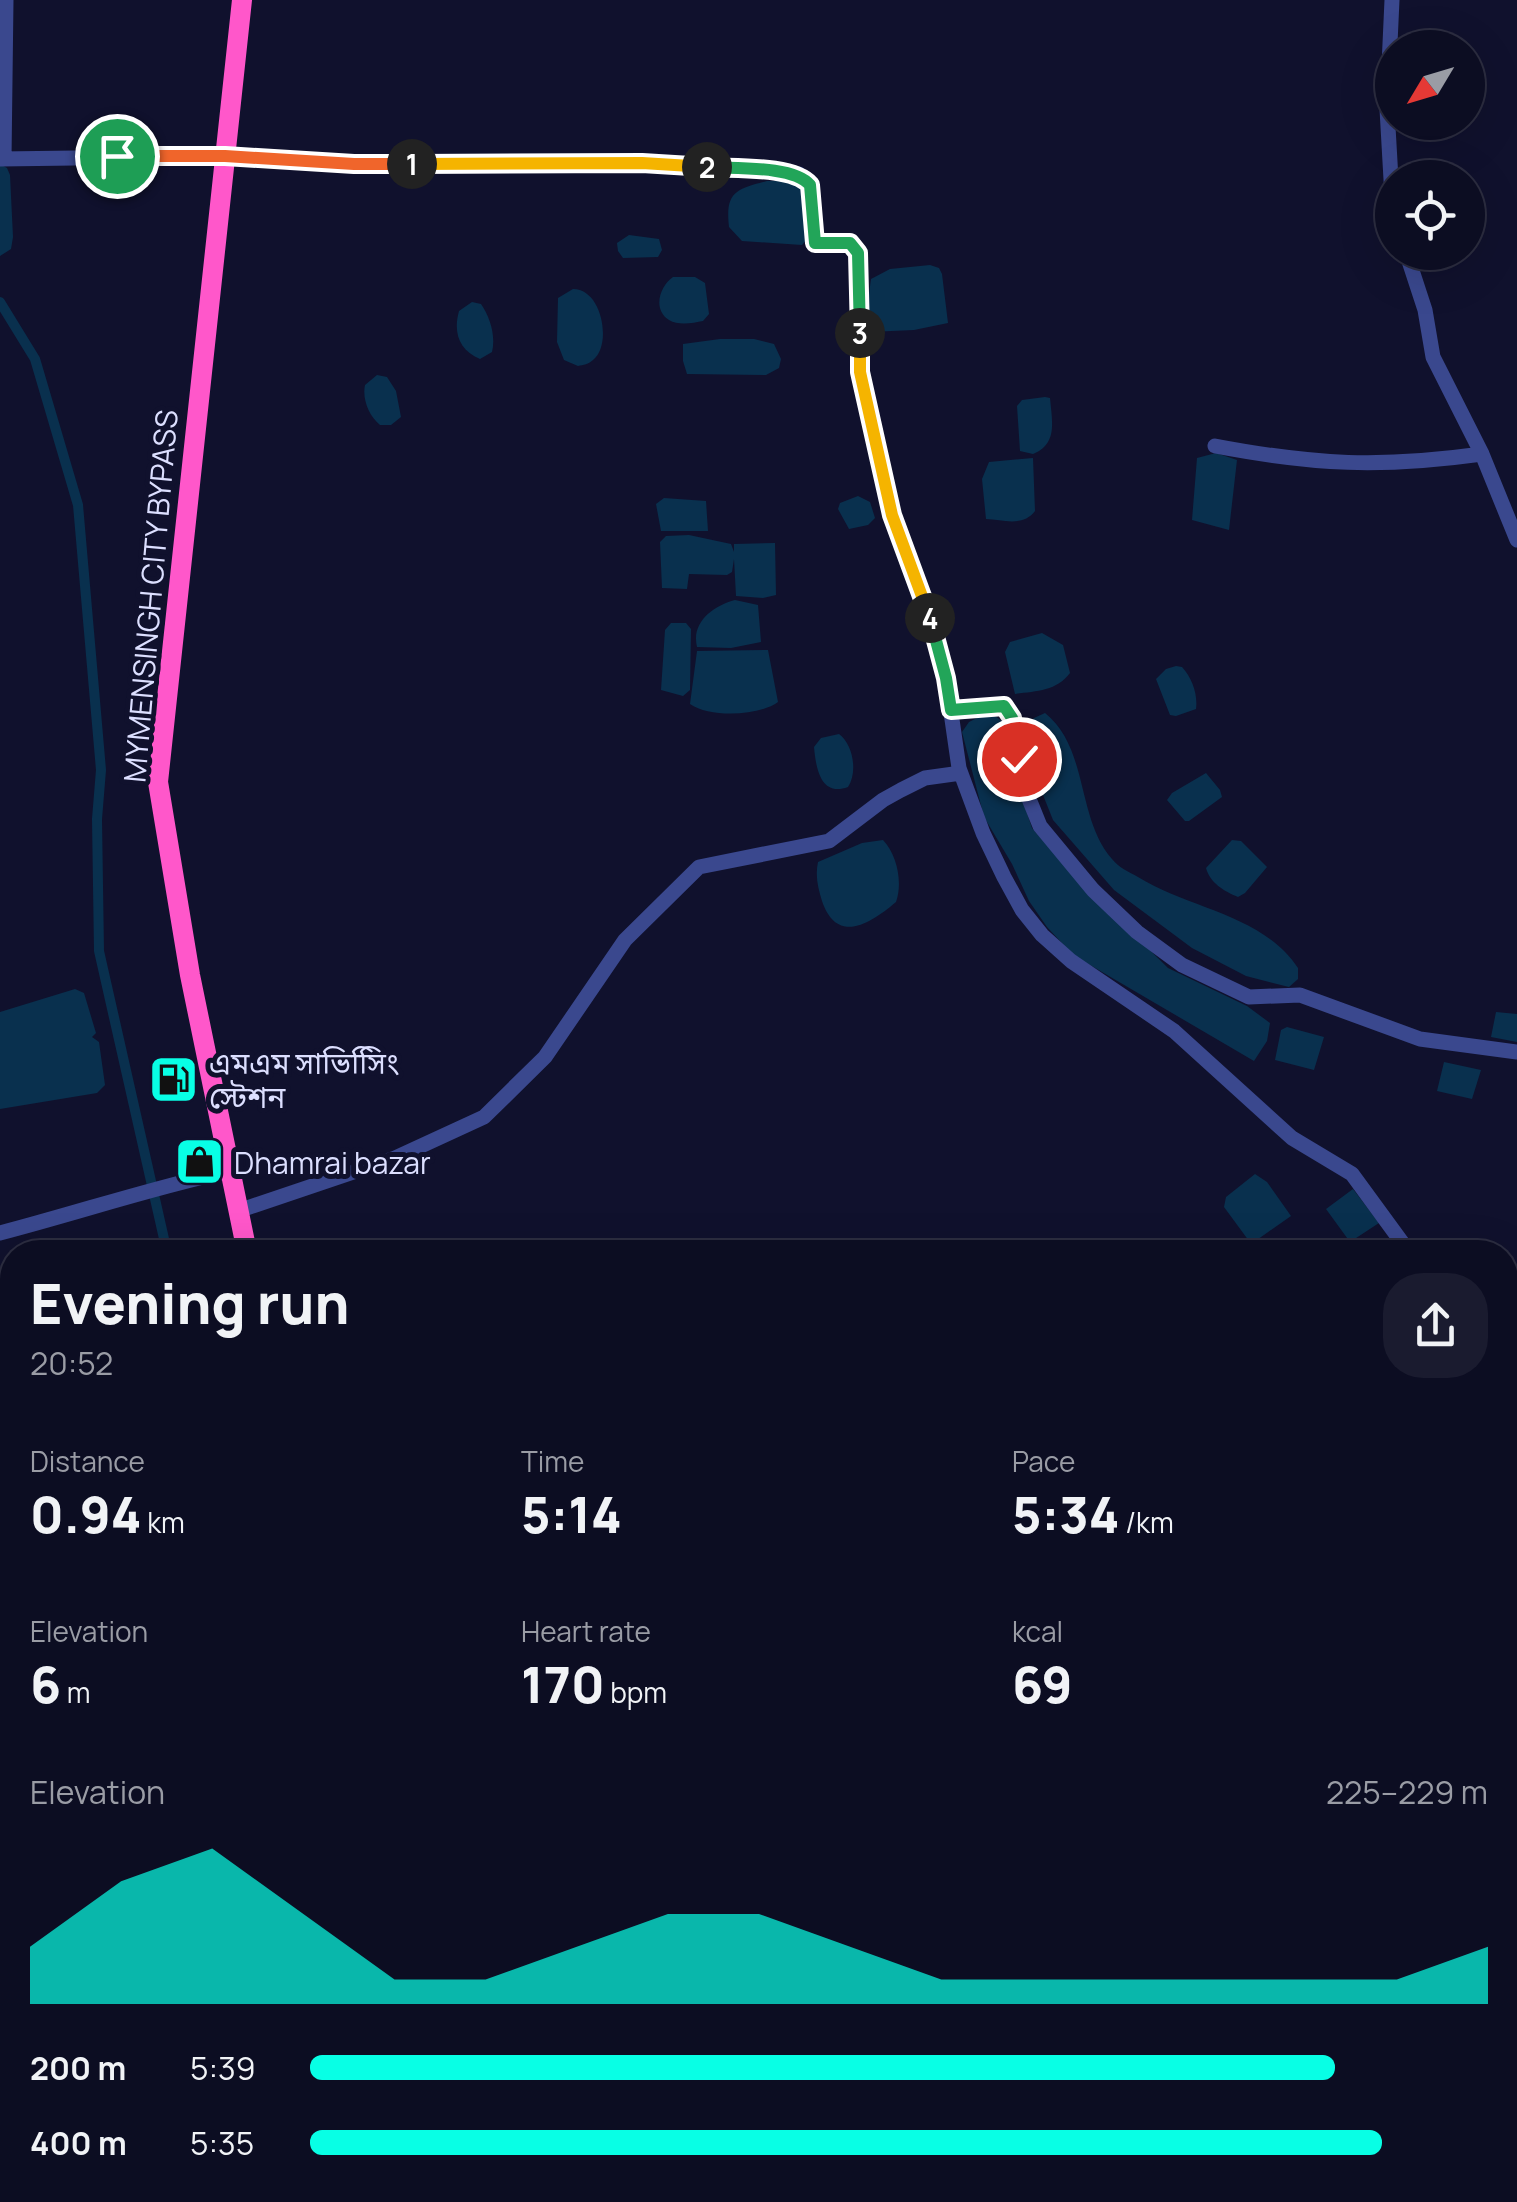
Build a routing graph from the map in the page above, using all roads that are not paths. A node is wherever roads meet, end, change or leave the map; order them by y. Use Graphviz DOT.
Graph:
graph roads {
  1 [pos="6,0"];
  2 [pos="242,0"];
  3 [pos="1392,0"];
  4 [pos="225,156"];
  5 [pos="2,159"];
  6 [pos="1390,160"];
  7 [pos="1412,270"];
  8 [pos="1215,446"];
  9 [pos="1482,454"];
  10 [pos="1517,540"];
  11 [pos="951,710"];
  12 [pos="961,774"];
  13 [pos="1517,1052"];
  14 [pos="229,1171"];
  15 [pos="238,1211"];
  16 [pos="0,1233"];
  17 [pos="244,1240"];
  18 [pos="1400,1240"];
  1 -- 5 [label="street"];
  2 -- 4 [label="highway, MYMENSINGH CITY BYPASS"];
  3 -- 6 [label="street"];
  4 -- 5 [label="street"];
  4 -- 11 [label="street"];
  4 -- 14 [label="highway, MYMENSINGH CITY BYPASS"];
  7 -- 9 [label="street"];
  8 -- 9 [label="street"];
  9 -- 10 [label="street"];
  11 -- 12 [label="street"];
  11 -- 13 [label="street"];
  12 -- 15 [label="street"];
  12 -- 18 [label="street"];
  14 -- 15 [label="highway, MYMENSINGH CITY BYPASS"];
  14 -- 16 [label="street"];
  15 -- 17 [label="highway, MYMENSINGH CITY BYPASS"];
}
